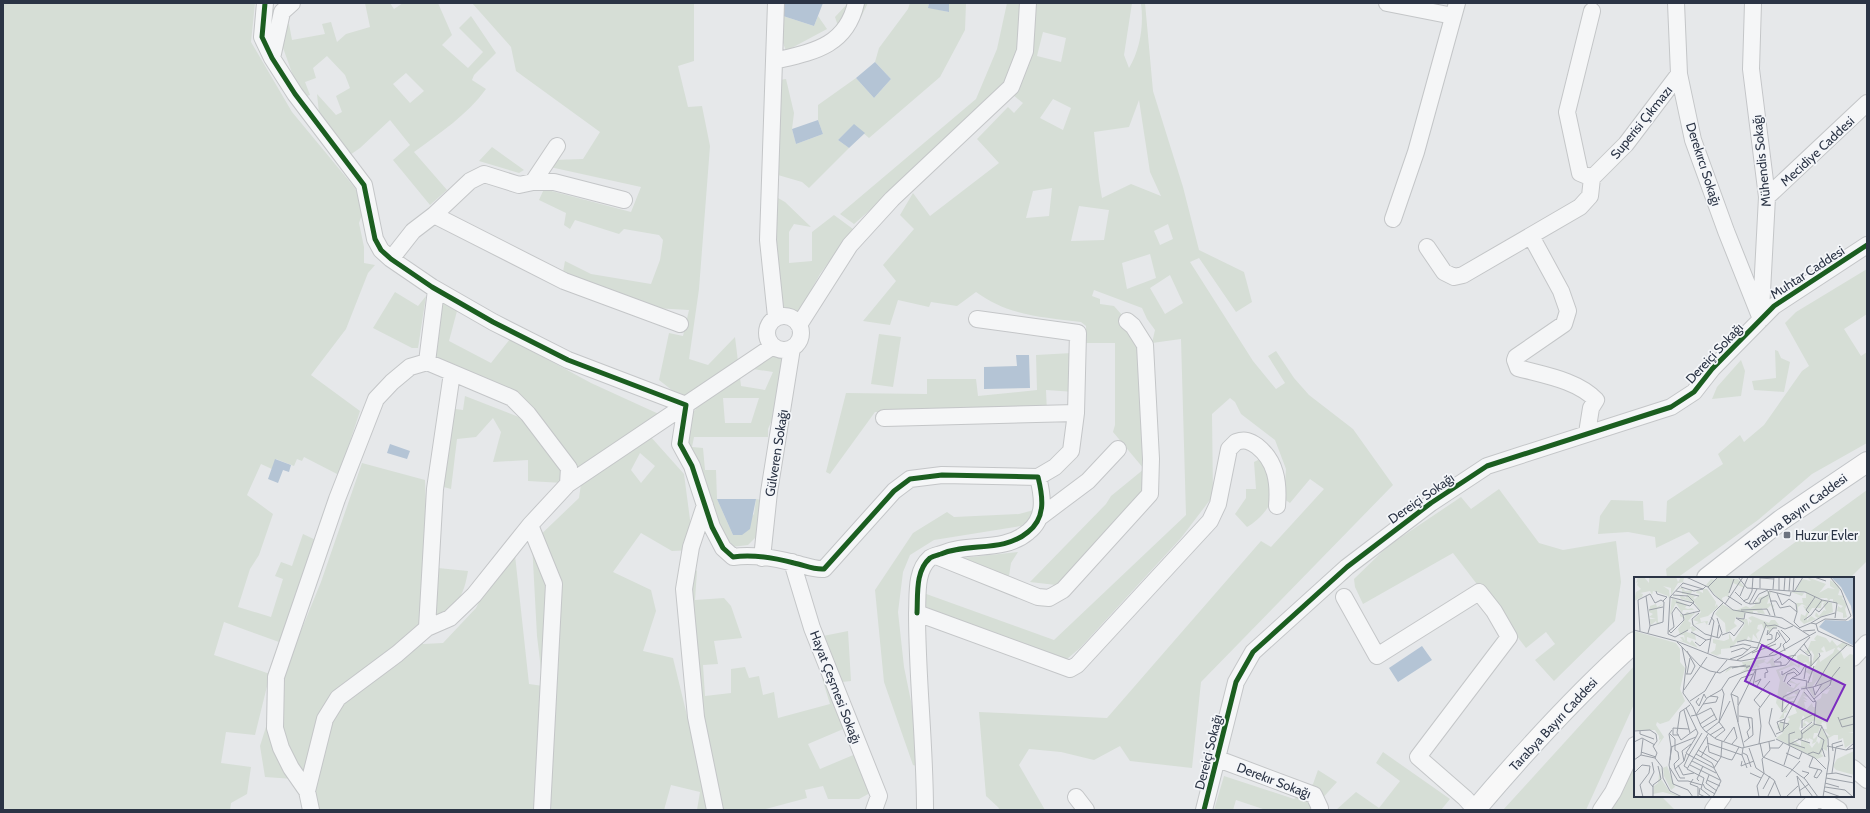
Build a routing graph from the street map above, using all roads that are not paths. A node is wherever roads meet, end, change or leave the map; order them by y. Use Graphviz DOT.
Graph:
graph roads {
  1 [pos="265,3"];
  2 [pos="292,3"];
  3 [pos="776,3"];
  4 [pos="856,3"];
  5 [pos="1028,3"];
  6 [pos="1387,3"];
  7 [pos="1676,3"];
  8 [pos="1753,3"];
  9 [pos="1455,10"];
  10 [pos="1592,11"];
  11 [pos="272,58"];
  12 [pos="774,61"];
  13 [pos="1679,74"];
  14 [pos="1867,104"];
  15 [pos="557,146"];
  16 [pos="1592,178"];
  17 [pos="534,182"];
  18 [pos="1767,198"];
  19 [pos="624,200"];
  20 [pos="434,215"];
  21 [pos="1393,219"];
  22 [pos="1531,236"];
  23 [pos="1867,245"];
  24 [pos="1427,247"];
  25 [pos="391,259"];
  26 [pos="436,290"];
  27 [pos="776,317"];
  28 [pos="977,319"];
  29 [pos="1761,319"];
  30 [pos="1127,321"];
  31 [pos="680,324"];
  32 [pos="800,325"];
  33 [pos="773,346"];
  34 [pos="792,348"];
  35 [pos="427,362"];
  36 [pos="452,374"];
  37 [pos="686,405"];
  38 [pos="1076,413"];
  39 [pos="884,418"];
  40 [pos="1587,433"];
  41 [pos="1118,449"];
  42 [pos="1867,462"];
  43 [pos="1038,477"];
  44 [pos="568,484"];
  45 [pos="705,505"];
  46 [pos="1277,506"];
  47 [pos="1040,517"];
  48 [pos="530,525"];
  49 [pos="936,556"];
  50 [pos="762,558"];
  51 [pos="792,562"];
  52 [pos="1708,577"];
  53 [pos="1344,597"];
  54 [pos="917,613"];
  55 [pos="427,628"];
  56 [pos="1634,643"];
  57 [pos="1867,643"];
  58 [pos="1854,657"];
  59 [pos="1634,747"];
  60 [pos="1218,759"];
  61 [pos="1854,769"];
  62 [pos="1867,780"];
  63 [pos="307,791"];
  64 [pos="1076,797"];
  65 [pos="1722,797"];
  66 [pos="311,810"];
  67 [pos="542,810"];
  68 [pos="715,810"];
  69 [pos="874,810"];
  70 [pos="925,810"];
  71 [pos="1086,810"];
  72 [pos="1204,810"];
  73 [pos="1319,810"];
  74 [pos="1475,810"];
  75 [pos="1601,810"];
  76 [pos="1713,810"];
  77 [pos="1805,810"];
  78 [pos="1839,810"];
  1 -- 11 [label="street"];
  2 -- 11 [label="street"];
  3 -- 12 [label="street"];
  4 -- 12 [label="street"];
  5 -- 32 [label="street"];
  6 -- 9 [label="street"];
  7 -- 13 [label="street, Derekırcı Sokağı"];
  8 -- 18 [label="street, Mühendis Sokağı"];
  9 -- 21 [label="street"];
  10 -- 16 [label="street"];
  11 -- 25 [label="street"];
  12 -- 27 [label="street"];
  13 -- 16 [label="street, Superisi Çıkmazı"];
  13 -- 29 [label="street, Derekırcı Sokağı"];
  14 -- 18 [label="street, Mecidiye Caddesi"];
  15 -- 17 [label="street"];
  16 -- 22 [label="street"];
  17 -- 19 [label="street"];
  17 -- 20 [label="street"];
  18 -- 29 [label="street, Mühendis Sokağı"];
  20 -- 25 [label="street"];
  20 -- 31 [label="street"];
  22 -- 24 [label="street"];
  22 -- 40 [label="street"];
  23 -- 29 [label="street, Muhtar Caddesi"];
  25 -- 26 [label="street"];
  26 -- 35 [label="street"];
  26 -- 37 [label="street"];
  27 -- 32 [label="street"];
  27 -- 33 [label="street"];
  28 -- 38 [label="street"];
  29 -- 40 [label="street, Dereiçi Sokağı"];
  30 -- 49 [label="street"];
  32 -- 34 [label="street"];
  33 -- 34 [label="street"];
  33 -- 37 [label="street"];
  34 -- 50 [label="street, Gülveren Sokağı"];
  35 -- 36 [label="street"];
  35 -- 63 [label="street"];
  36 -- 44 [label="street"];
  36 -- 55 [label="street"];
  37 -- 44 [label="street"];
  37 -- 45 [label="street"];
  38 -- 39 [label="street"];
  38 -- 43 [label="street"];
  40 -- 60 [label="street, Dereiçi Sokağı"];
  41 -- 47 [label="street"];
  42 -- 52 [label="main road, Tarabya Bayırı Caddesi"];
  43 -- 47 [label="street"];
  43 -- 51 [label="street"];
  44 -- 48 [label="street"];
  45 -- 50 [label="street"];
  45 -- 68 [label="street"];
  46 -- 54 [label="street"];
  47 -- 49 [label="street"];
  48 -- 55 [label="street"];
  48 -- 67 [label="street"];
  49 -- 54 [label="street"];
  50 -- 51 [label="street"];
  51 -- 69 [label="street, Hayat Çeşmesi Sokağı"];
  53 -- 74 [label="street"];
  54 -- 70 [label="street"];
  55 -- 63 [label="street"];
  56 -- 74 [label="main road, Tarabya Bayırı Caddesi"];
  57 -- 58 [label="street"];
  59 -- 75 [label="street"];
  60 -- 72 [label="street, Dereiçi Sokağı"];
  60 -- 73 [label="street, Derekır Sokağı"];
  61 -- 62 [label="street"];
  63 -- 66 [label="street"];
  64 -- 71 [label="street"];
  65 -- 76 [label="street"];
  77 -- 78 [label="street"];
}
